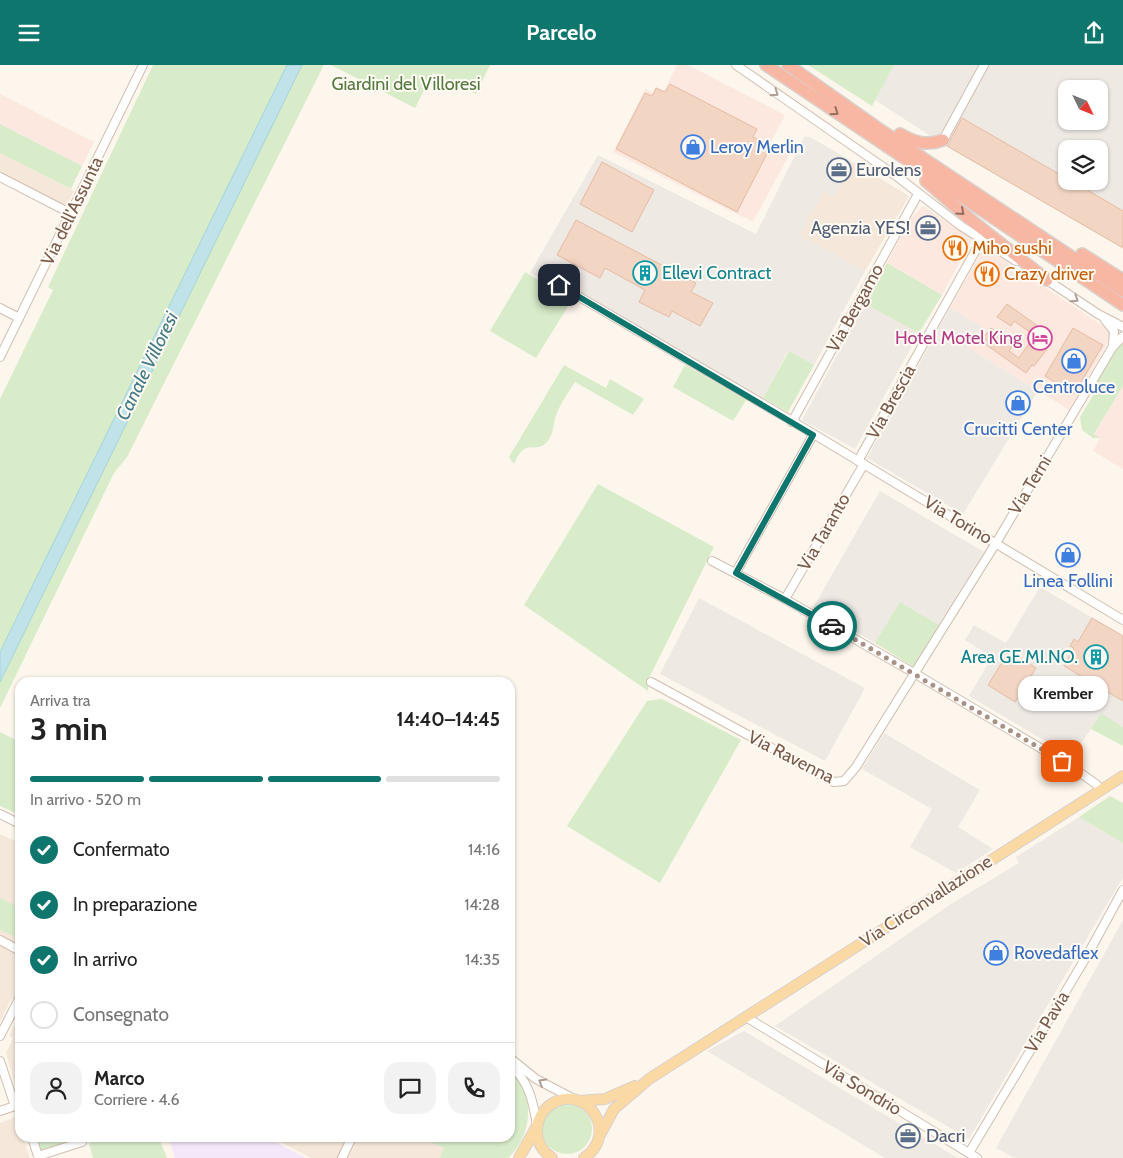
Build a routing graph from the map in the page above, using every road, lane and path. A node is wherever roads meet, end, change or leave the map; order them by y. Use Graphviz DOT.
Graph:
graph roads {
  1 [pos="143,65"];
  2 [pos="736,65"];
  3 [pos="766,65"];
  4 [pos="788,65"];
  5 [pos="984,65"];
  6 [pos="856,126"];
  7 [pos="879,129"];
  8 [pos="943,140"];
  9 [pos="931,169"];
  10 [pos="0,177"];
  11 [pos="918,194"];
  12 [pos="70,213"];
  13 [pos="1043,237"];
  14 [pos="982,239"];
  15 [pos="1047,280"];
  16 [pos="1123,280"];
  17 [pos="559,285"];
  18 [pos="1123,291"];
  19 [pos="1123,305"];
  20 [pos="0,308"];
  21 [pos="1098,314"];
  22 [pos="19,318"];
  23 [pos="1123,327"];
  24 [pos="1123,335"];
  25 [pos="1112,348"];
  26 [pos="0,357"];
  27 [pos="792,422"];
  28 [pos="813,435"];
  29 [pos="861,462"];
  30 [pos="996,543"];
  31 [pos="712,561"];
  32 [pos="736,573"];
  33 [pos="785,599"];
  34 [pos="1123,620"];
  35 [pos="914,673"];
  36 [pos="651,682"];
  37 [pos="1123,778"];
  38 [pos="1104,788"];
  39 [pos="0,815"];
  40 [pos="15,822"];
  41 [pos="1123,890"];
  42 [pos="0,940"];
  43 [pos="15,948"];
  44 [pos="15,1013"];
  45 [pos="746,1017"];
  46 [pos="0,1036"];
  47 [pos="0,1061"];
  48 [pos="515,1062"];
  49 [pos="515,1070"];
  50 [pos="649,1079"];
  51 [pos="15,1100"];
  52 [pos="578,1101"];
  53 [pos="15,1108"];
  54 [pos="0,1111"];
  55 [pos="537,1126"];
  56 [pos="600,1135"];
  57 [pos="34,1142"];
  58 [pos="82,1142"];
  59 [pos="350,1142"];
  60 [pos="969,1153"];
  61 [pos="342,1158"];
  62 [pos="519,1158"];
  63 [pos="552,1158"];
  64 [pos="584,1158"];
  65 [pos="977,1158"];
  1 -- 12 [label="street, Via dell'Assunta"];
  2 -- 11 [label="street, one-way"];
  3 -- 6 [label="highway, one-way"];
  4 -- 7 [label="highway"];
  5 -- 8 [label="street"];
  6 -- 9 [label="highway"];
  6 -- 15 [label="highway, one-way"];
  7 -- 8 [label="highway"];
  7 -- 9 [label="highway"];
  9 -- 13 [label="highway"];
  9 -- 19 [label="highway"];
  10 -- 12 [label="street"];
  11 -- 14 [label="street"];
  11 -- 27 [label="street, Via Bergamo"];
  12 -- 22 [label="street, Via dell'Assunta"];
  13 -- 16 [label="highway"];
  13 -- 18 [label="highway"];
  14 -- 15 [label="street"];
  14 -- 29 [label="street, Via Brescia"];
  15 -- 21 [label="street, one-way"];
  17 -- 27 [label="street, Via Torino"];
  20 -- 22 [label="street"];
  21 -- 23 [label="street"];
  21 -- 25 [label="street"];
  22 -- 26 [label="street, Via dell'Assunta"];
  24 -- 25 [label="street, Via Terni"];
  25 -- 30 [label="street, Via Terni"];
  27 -- 28 [label="street, Via Torino"];
  28 -- 29 [label="street, Via Torino"];
  28 -- 32 [label="street"];
  29 -- 30 [label="street, Via Torino"];
  29 -- 33 [label="street, Via Taranto"];
  30 -- 34 [label="street, Via Torino"];
  30 -- 35 [label="street, Via Terni"];
  31 -- 32 [label="street"];
  32 -- 33 [label="street"];
  33 -- 35 [label="street"];
  35 -- 36 [label="street, Via Ravenna"];
  35 -- 38 [label="street"];
  37 -- 38 [label="main road, Via Circonvallazione"];
  38 -- 45 [label="main road, Via Circonvallazione"];
  39 -- 40 [label="street"];
  41 -- 60 [label="street, Via Pavia"];
  42 -- 43 [label="street"];
  44 -- 46 [label="street"];
  45 -- 50 [label="main road, Via Circonvallazione"];
  45 -- 60 [label="street, Via Sondrio"];
  47 -- 51 [label="street"];
  52 -- 48 [label="street, one-way"];
  49 -- 55 [label="street"];
  50 -- 52 [label="main road"];
  50 -- 56 [label="main road"];
  52 -- 55 [label="main road"];
  52 -- 56 [label="main road"];
  53 -- 54 [label="street"];
  55 -- 62 [label="main road"];
  55 -- 63 [label="main road"];
  56 -- 64 [label="main road"];
  57 -- 58 [label="street"];
  59 -- 61 [label="street"];
  60 -- 65 [label="street, Via Sondrio"];
}
